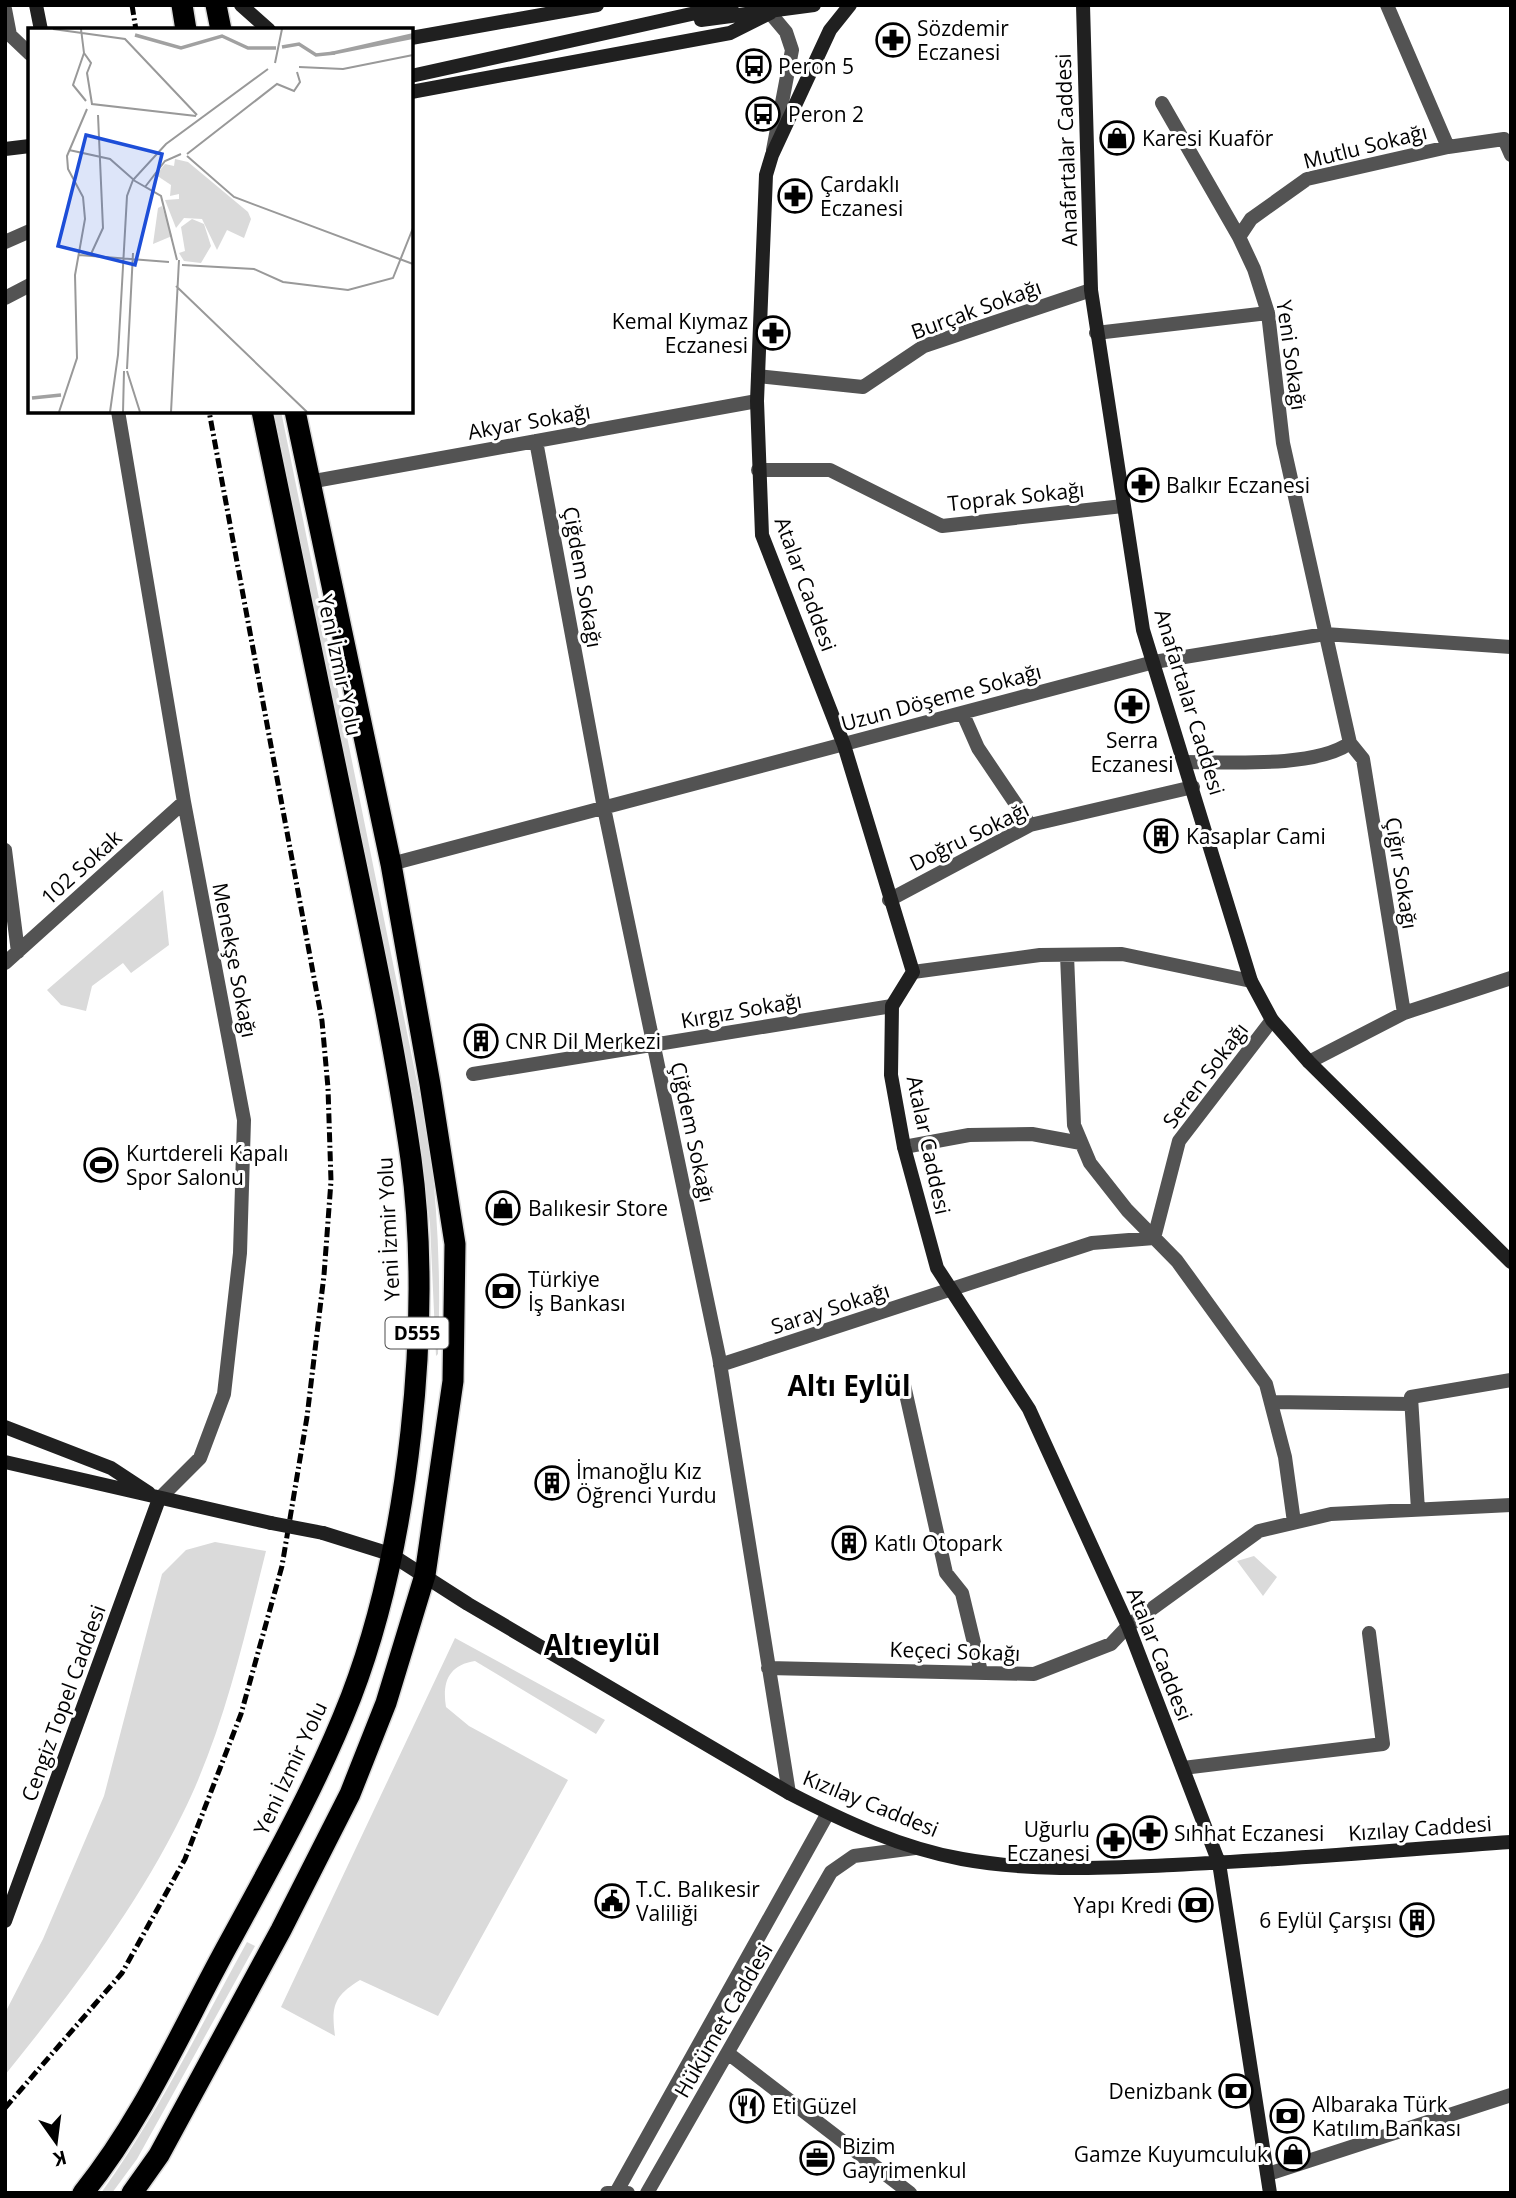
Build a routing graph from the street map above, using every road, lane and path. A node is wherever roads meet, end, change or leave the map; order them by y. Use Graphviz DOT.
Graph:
graph roads {
  1 [pos="36,5"];
  2 [pos="181,5"];
  3 [pos="216,5"];
  4 [pos="242,5"];
  5 [pos="597,5"];
  6 [pos="732,5"];
  7 [pos="814,5"];
  8 [pos="850,5"];
  9 [pos="1083,5"];
  10 [pos="1387,5"];
  11 [pos="5,9"];
  12 [pos="770,13"];
  13 [pos="648,26"];
  14 [pos="41,28"];
  15 [pos="186,28"];
  16 [pos="221,28"];
  17 [pos="268,28"];
  18 [pos="413,38"];
  19 [pos="28,52"];
  20 [pos="413,76"];
  21 [pos="413,92"];
  22 [pos="1162,103"];
  23 [pos="28,146"];
  24 [pos="1448,146"];
  25 [pos="5,149"];
  26 [pos="772,155"];
  27 [pos="1511,155"];
  28 [pos="28,232"];
  29 [pos="1239,237"];
  30 [pos="5,242"];
  31 [pos="28,286"];
  32 [pos="1091,290"];
  33 [pos="5,298"];
  34 [pos="1268,313"];
  35 [pos="1096,333"];
  36 [pos="758,376"];
  37 [pos="757,401"];
  38 [pos="118,413"];
  39 [pos="262,413"];
  40 [pos="295,413"];
  41 [pos="536,441"];
  42 [pos="758,470"];
  43 [pos="309,482"];
  44 [pos="1123,506"];
  45 [pos="1325,634"];
  46 [pos="1511,647"];
  47 [pos="1154,662"];
  48 [pos="963,714"];
  49 [pos="1350,743"];
  50 [pos="844,745"];
  51 [pos="1185,762"];
  52 [pos="1193,787"];
  53 [pos="184,802"];
  54 [pos="604,808"];
  55 [pos="1030,825"];
  56 [pos="5,850"];
  57 [pos="391,864"];
  58 [pos="889,900"];
  59 [pos="18,952"];
  60 [pos="1067,955"];
  61 [pos="5,963"];
  62 [pos="913,972"];
  63 [pos="1511,978"];
  64 [pos="1251,981"];
  65 [pos="892,1006"];
  66 [pos="1404,1013"];
  67 [pos="1272,1020"];
  68 [pos="653,1046"];
  69 [pos="1309,1062"];
  70 [pos="473,1074"];
  71 [pos="1082,1143"];
  72 [pos="904,1147"];
  73 [pos="1154,1238"];
  74 [pos="1510,1259"];
  75 [pos="952,1292"];
  76 [pos="720,1365"];
  77 [pos="1511,1380"];
  78 [pos="904,1385"];
  79 [pos="1272,1402"];
  80 [pos="1411,1404"];
  81 [pos="5,1427"];
  82 [pos="5,1462"];
  83 [pos="159,1499"];
  84 [pos="1511,1505"];
  85 [pos="1418,1510"];
  86 [pos="1511,1514"];
  87 [pos="1294,1522"];
  88 [pos="390,1554"];
  89 [pos="425,1575"];
  90 [pos="1128,1626"];
  91 [pos="1369,1633"];
  92 [pos="768,1668"];
  93 [pos="981,1672"];
  94 [pos="1183,1768"];
  95 [pos="789,1793"];
  96 [pos="828,1813"];
  97 [pos="1511,1842"];
  98 [pos="915,1848"];
  99 [pos="1219,1863"];
  100 [pos="5,1921"];
  101 [pos="729,2054"];
  102 [pos="1511,2095"];
  103 [pos="1268,2174"];
  104 [pos="618,2192"];
  105 [pos="83,2193"];
  106 [pos="132,2193"];
  107 [pos="648,2193"];
  108 [pos="910,2193"];
  109 [pos="1270,2193"];
  1 -- 14 [label="main road"];
  2 -- 15 [label="highway"];
  3 -- 16 [label="highway"];
  4 -- 17 [label="main road"];
  5 -- 18 [label="main road"];
  6 -- 13 [label="main road"];
  7 -- 12 [label="main road"];
  8 -- 26 [label="main road, Atalar Caddesi"];
  9 -- 32 [label="main road, Anafartalar Caddesi"];
  10 -- 24 [label="street"];
  11 -- 19 [label="street"];
  12 -- 13 [label="main road"];
  12 -- 21 [label="main road"];
  12 -- 26 [label="street"];
  13 -- 20 [label="main road"];
  22 -- 29 [label="street, Yeni Sokağı"];
  23 -- 25 [label="main road"];
  24 -- 27 [label="street, Mutlu Sokağı"];
  24 -- 29 [label="street, Mutlu Sokağı"];
  26 -- 36 [label="main road, Atalar Caddesi"];
  28 -- 30 [label="street"];
  29 -- 34 [label="street, Yeni Sokağı"];
  31 -- 33 [label="street"];
  32 -- 35 [label="main road, Anafartalar Caddesi"];
  32 -- 36 [label="street, Burçak Sokağı"];
  34 -- 35 [label="street"];
  34 -- 45 [label="street, Yeni Sokağı"];
  35 -- 44 [label="main road, Anafartalar Caddesi"];
  36 -- 37 [label="main road, Atalar Caddesi"];
  37 -- 41 [label="street, Akyar Sokağı"];
  37 -- 42 [label="main road, Atalar Caddesi"];
  38 -- 53 [label="street, Menekşe Sokağı"];
  39 -- 88 [label="highway, Yeni İzmir Yolu / D555"];
  40 -- 43 [label="highway, Yeni İzmir Yolu / D555"];
  41 -- 43 [label="street, Akyar Sokağı"];
  41 -- 54 [label="street, Çiğdem Sokağı"];
  42 -- 44 [label="street, Toprak Sokağı"];
  42 -- 50 [label="main road, Atalar Caddesi"];
  43 -- 57 [label="highway, Yeni İzmir Yolu / D555"];
  44 -- 47 [label="main road, Anafartalar Caddesi"];
  45 -- 46 [label="street, Uzun Döşeme Sokağı"];
  45 -- 47 [label="street, Uzun Döşeme Sokağı"];
  45 -- 49 [label="street, Çığır Sokağı"];
  47 -- 48 [label="street, Uzun Döşeme Sokağı"];
  47 -- 51 [label="main road, Anafartalar Caddesi"];
  48 -- 50 [label="street, Uzun Döşeme Sokağı"];
  48 -- 55 [label="street"];
  49 -- 51 [label="street"];
  49 -- 66 [label="street, Çığır Sokağı"];
  50 -- 54 [label="street, Uzun Döşeme Sokağı"];
  50 -- 58 [label="main road, Atalar Caddesi"];
  51 -- 52 [label="main road, Anafartalar Caddesi"];
  52 -- 55 [label="street, Doğru Sokağı"];
  52 -- 64 [label="main road, Anafartalar Caddesi"];
  53 -- 59 [label="street, 102 Sokak"];
  53 -- 83 [label="street, Menekşe Sokağı"];
  54 -- 57 [label="street, Uzun Döşeme Sokağı"];
  54 -- 68 [label="street, Çiğdem Sokağı"];
  55 -- 58 [label="street, Doğru Sokağı"];
  56 -- 59 [label="street"];
  57 -- 89 [label="highway, Yeni İzmir Yolu / D555"];
  58 -- 62 [label="main road, Atalar Caddesi"];
  59 -- 61 [label="street, 102 Sokak"];
  60 -- 62 [label="street"];
  60 -- 64 [label="street"];
  60 -- 71 [label="street"];
  62 -- 65 [label="main road"];
  63 -- 66 [label="street"];
  64 -- 67 [label="main road, Anafartalar Caddesi"];
  65 -- 68 [label="street, Kırgız Sokağı"];
  65 -- 72 [label="main road, Atalar Caddesi"];
  66 -- 69 [label="street"];
  67 -- 69 [label="main road, Anafartalar Caddesi"];
  67 -- 73 [label="street, Seren Sokağı"];
  68 -- 70 [label="street, Kırgız Sokağı"];
  68 -- 76 [label="street, Çiğdem Sokağı"];
  69 -- 74 [label="main road, Anafartalar Caddesi"];
  71 -- 72 [label="street"];
  71 -- 73 [label="street"];
  72 -- 75 [label="main road, Atalar Caddesi"];
  73 -- 75 [label="street"];
  73 -- 79 [label="street"];
  75 -- 76 [label="street, Saray Sokağı"];
  75 -- 90 [label="main road, Atalar Caddesi"];
  76 -- 92 [label="street, Çiğdem Sokağı"];
  77 -- 80 [label="street"];
  78 -- 93 [label="street"];
  79 -- 80 [label="street"];
  79 -- 87 [label="street"];
  80 -- 85 [label="street"];
  81 -- 83 [label="main road"];
  82 -- 83 [label="main road, Kızılay Caddesi"];
  83 -- 88 [label="main road, Kızılay Caddesi, bridge"];
  83 -- 100 [label="main road, Cengiz Topel Caddesi"];
  84 -- 85 [label="street, Keçeci Sokağı"];
  84 -- 86 [label="street"];
  85 -- 87 [label="street, Keçeci Sokağı"];
  87 -- 90 [label="street, Keçeci Sokağı"];
  88 -- 89 [label="main road, Kızılay Caddesi"];
  88 -- 105 [label="highway, Yeni İzmir Yolu / D555"];
  89 -- 95 [label="main road, Kızılay Caddesi"];
  89 -- 106 [label="highway, Yeni İzmir Yolu / D555"];
  90 -- 93 [label="street, Keçeci Sokağı"];
  90 -- 94 [label="main road, Atalar Caddesi"];
  91 -- 94 [label="street"];
  92 -- 93 [label="street, Keçeci Sokağı"];
  92 -- 95 [label="street, Çiğdem Sokağı"];
  94 -- 99 [label="main road, Atalar Caddesi"];
  95 -- 96 [label="main road, Kızılay Caddesi"];
  96 -- 98 [label="main road, Kızılay Caddesi"];
  96 -- 104 [label="street"];
  97 -- 99 [label="main road, Kızılay Caddesi"];
  98 -- 99 [label="main road, Kızılay Caddesi"];
  98 -- 101 [label="street, Hükümet Caddesi"];
  99 -- 103 [label="main road, Atalar Caddesi"];
  101 -- 107 [label="street, Hükümet Caddesi"];
  101 -- 108 [label="street"];
  102 -- 103 [label="street"];
  103 -- 109 [label="main road, Atalar Caddesi"];
}
